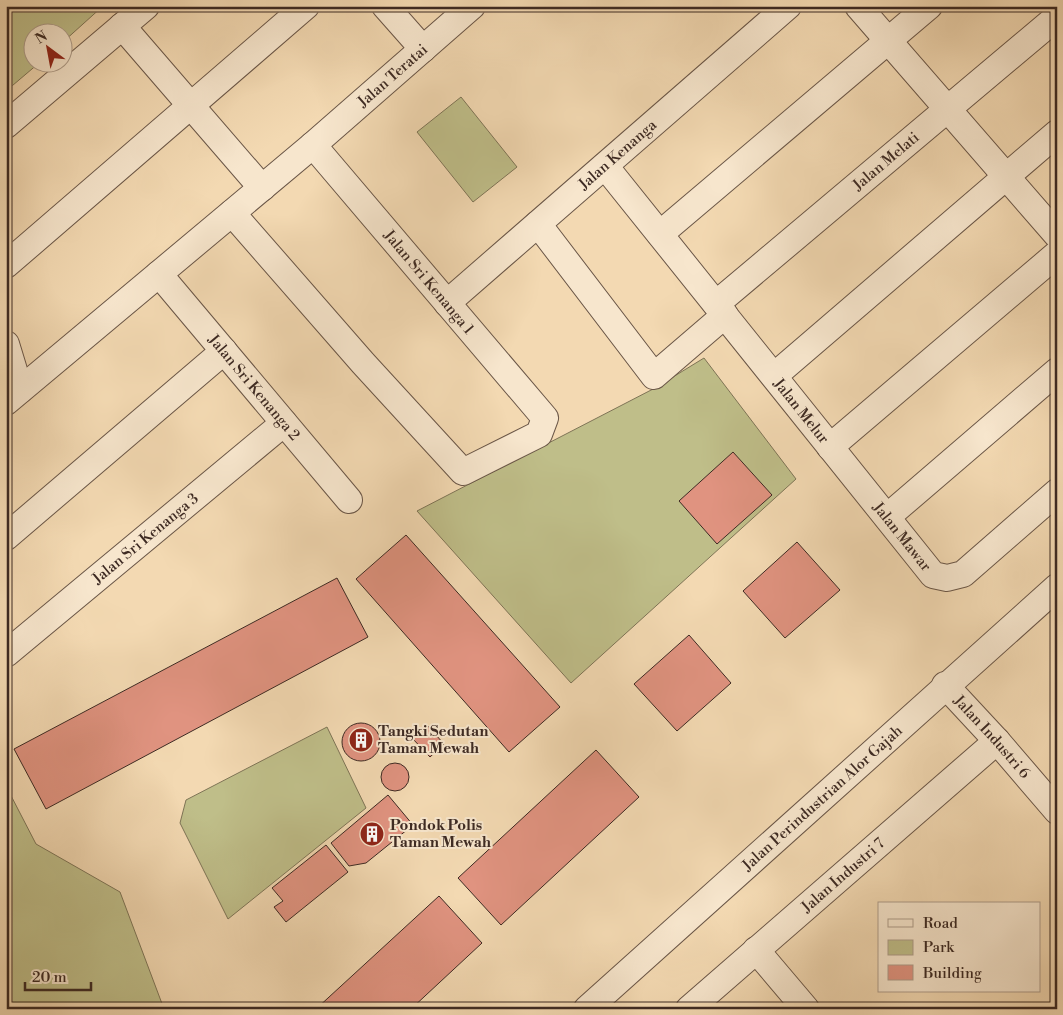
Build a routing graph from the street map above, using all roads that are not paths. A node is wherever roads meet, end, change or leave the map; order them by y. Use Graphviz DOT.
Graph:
graph roads {
  1 [pos="146,6"];
  2 [pos="306,6"];
  3 [pos="384,6"];
  4 [pos="472,6"];
  5 [pos="788,6"];
  6 [pos="858,6"];
  7 [pos="928,6"];
  8 [pos="1057,17"];
  9 [pos="122,26"];
  10 [pos="888,41"];
  11 [pos="423,49"];
  12 [pos="191,106"];
  13 [pos="948,110"];
  14 [pos="6,125"];
  15 [pos="1057,133"];
  16 [pos="313,145"];
  17 [pos="605,166"];
  18 [pos="1006,177"];
  19 [pos="262,188"];
  20 [pos="232,213"];
  21 [pos="538,224"];
  22 [pos="660,234"];
  23 [pos="1057,235"];
  24 [pos="1057,254"];
  25 [pos="6,265"];
  26 [pos="159,274"];
  27 [pos="447,303"];
  28 [pos="720,310"];
  29 [pos="6,344"];
  30 [pos="224,352"];
  31 [pos="1057,371"];
  32 [pos="774,376"];
  33 [pos="13,396"];
  34 [pos="284,423"];
  35 [pos="830,447"];
  36 [pos="1057,492"];
  37 [pos="349,500"];
  38 [pos="887,517"];
  39 [pos="6,537"];
  40 [pos="1057,587"];
  41 [pos="6,654"];
  42 [pos="945,685"];
  43 [pos="997,741"];
  44 [pos="1057,812"];
  45 [pos="756,950"];
  46 [pos="587,1009"];
  47 [pos="689,1009"];
  48 [pos="806,1009"];
  1 -- 9 [label="street"];
  2 -- 12 [label="street"];
  3 -- 11 [label="street"];
  4 -- 11 [label="street, Jalan Teratai"];
  5 -- 17 [label="street, Jalan Kenanga"];
  6 -- 10 [label="street"];
  7 -- 10 [label="street"];
  8 -- 13 [label="street, Jalan Melati"];
  9 -- 12 [label="street"];
  9 -- 14 [label="street"];
  10 -- 13 [label="street"];
  10 -- 22 [label="street"];
  11 -- 16 [label="street, Jalan Teratai"];
  12 -- 19 [label="street"];
  12 -- 25 [label="street"];
  13 -- 18 [label="street"];
  13 -- 28 [label="street, Jalan Melati"];
  15 -- 18 [label="street"];
  16 -- 19 [label="street, Jalan Teratai"];
  16 -- 27 [label="street, Jalan Sri Kenanga 1"];
  17 -- 21 [label="street, Jalan Kenanga"];
  17 -- 22 [label="street, Jalan Melur"];
  18 -- 23 [label="street"];
  18 -- 32 [label="street"];
  19 -- 20 [label="street, Jalan Teratai"];
  20 -- 26 [label="street, Jalan Teratai"];
  20 -- 27 [label="street, Jalan Sri Kenanga 1"];
  21 -- 27 [label="street, Jalan Kenanga"];
  21 -- 28 [label="street, Jalan Melati"];
  22 -- 28 [label="street, Jalan Melur"];
  24 -- 35 [label="street, Jalan Melur"];
  26 -- 30 [label="street, Jalan Sri Kenanga 2"];
  26 -- 33 [label="street, Jalan Teratai"];
  28 -- 32 [label="street, Jalan Melur"];
  29 -- 33 [label="street"];
  30 -- 34 [label="street, Jalan Sri Kenanga 2"];
  30 -- 39 [label="street"];
  31 -- 38 [label="street"];
  32 -- 35 [label="street, Jalan Melur"];
  34 -- 37 [label="street, Jalan Sri Kenanga 2"];
  34 -- 41 [label="street, Jalan Sri Kenanga 3"];
  35 -- 38 [label="street, Jalan Mawar"];
  36 -- 38 [label="street, Jalan Mawar"];
  40 -- 42 [label="street, Jalan Perindustrian Alor Gajah"];
  42 -- 43 [label="street, Jalan Industri 6"];
  42 -- 46 [label="street, Jalan Perindustrian Alor Gajah"];
  43 -- 44 [label="street, Jalan Industri 6"];
  43 -- 45 [label="street, Jalan Industri 7"];
  45 -- 47 [label="street, Jalan Industri 7"];
  45 -- 48 [label="street"];
}
